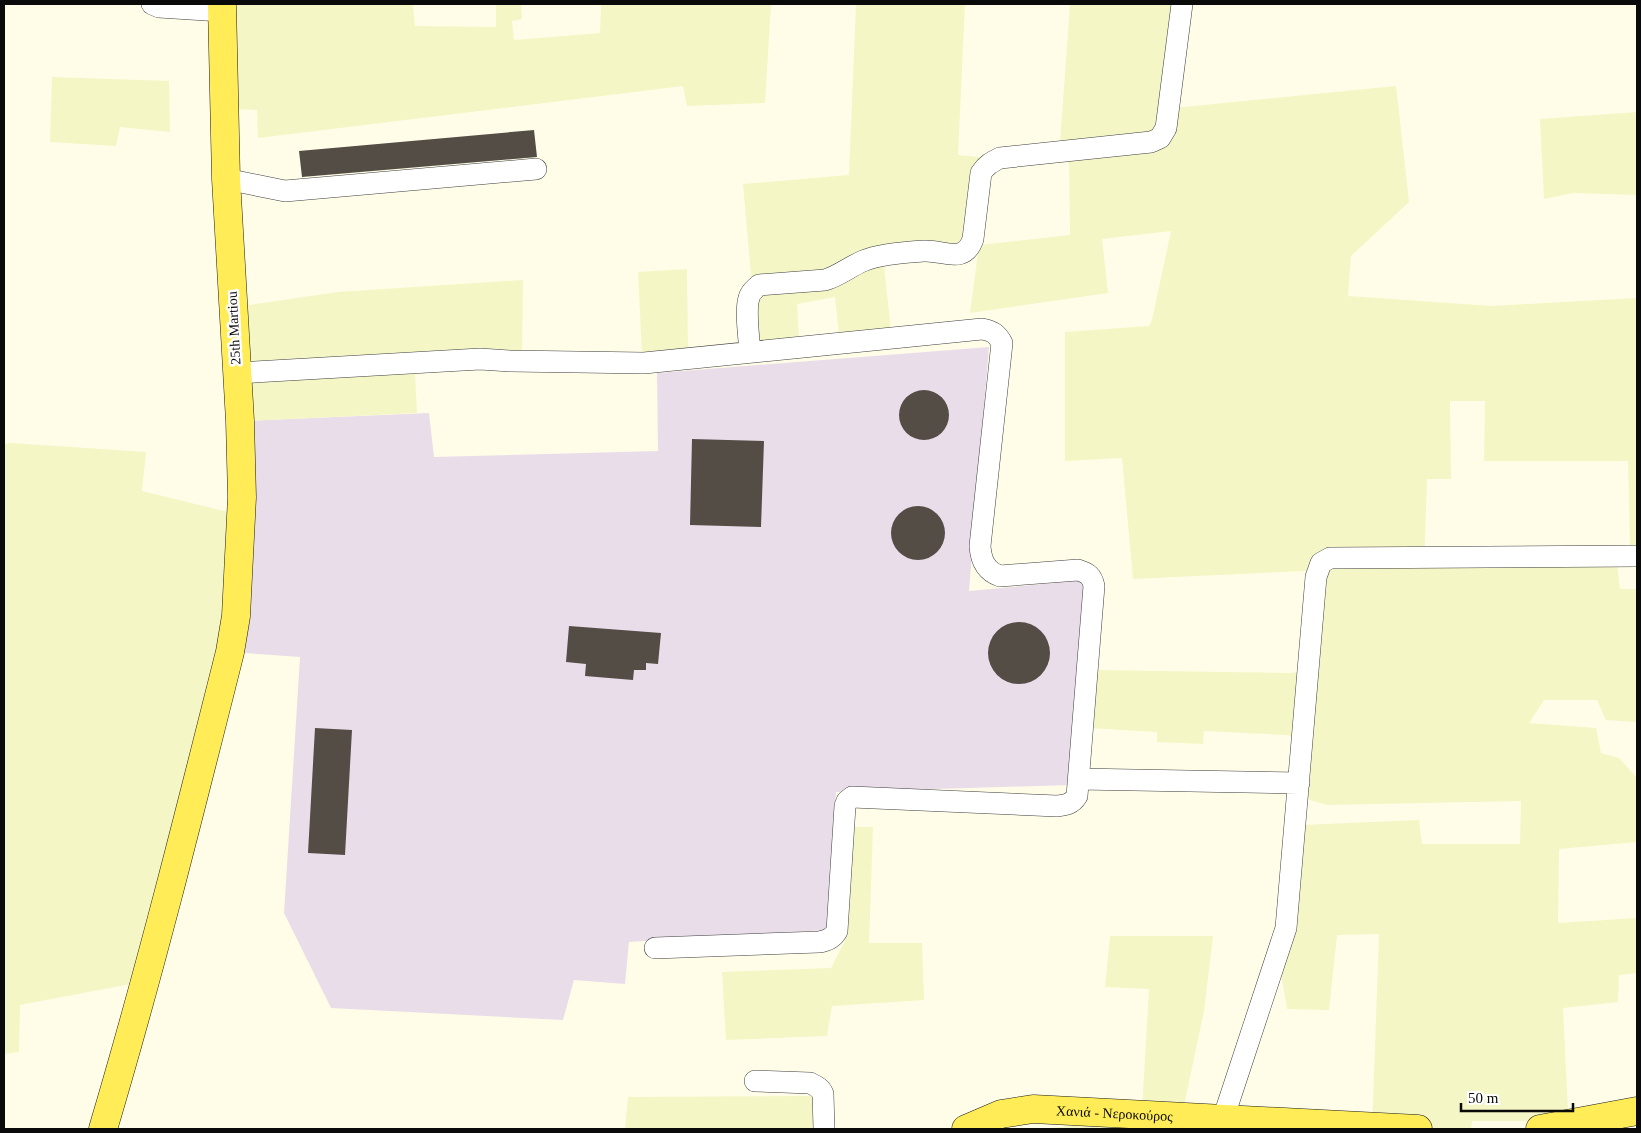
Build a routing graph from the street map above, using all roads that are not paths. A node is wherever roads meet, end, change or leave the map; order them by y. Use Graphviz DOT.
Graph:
graph roads {
  1 [pos="152,4"];
  2 [pos="1182,4"];
  3 [pos="222,7"];
  4 [pos="536,169"];
  5 [pos="226,179"];
  6 [pos="750,352"];
  7 [pos="237,374"];
  8 [pos="1637,556"];
  9 [pos="1079,779"];
  10 [pos="1299,782"];
  11 [pos="655,948"];
  12 [pos="755,1081"];
  13 [pos="1637,1110"];
  14 [pos="1223,1119"];
  15 [pos="103,1129"];
  16 [pos="824,1129"];
  17 [pos="966,1129"];
  18 [pos="1418,1129"];
  19 [pos="1540,1129"];
  1 -- 3 [label="street"];
  2 -- 6 [label="street"];
  3 -- 5 [label="main road, 25th Martiou"];
  4 -- 5 [label="street"];
  5 -- 7 [label="main road, 25th Martiou"];
  6 -- 7 [label="street"];
  6 -- 9 [label="street"];
  7 -- 15 [label="main road, 25th Martiou"];
  8 -- 10 [label="street"];
  9 -- 10 [label="street"];
  9 -- 11 [label="street"];
  10 -- 14 [label="street"];
  12 -- 16 [label="street"];
  13 -- 19 [label="main road"];
  14 -- 17 [label="main road, Χανιά - Νεροκούρος"];
  14 -- 18 [label="main road, Χανιά - Νεροκούρος"];
}
